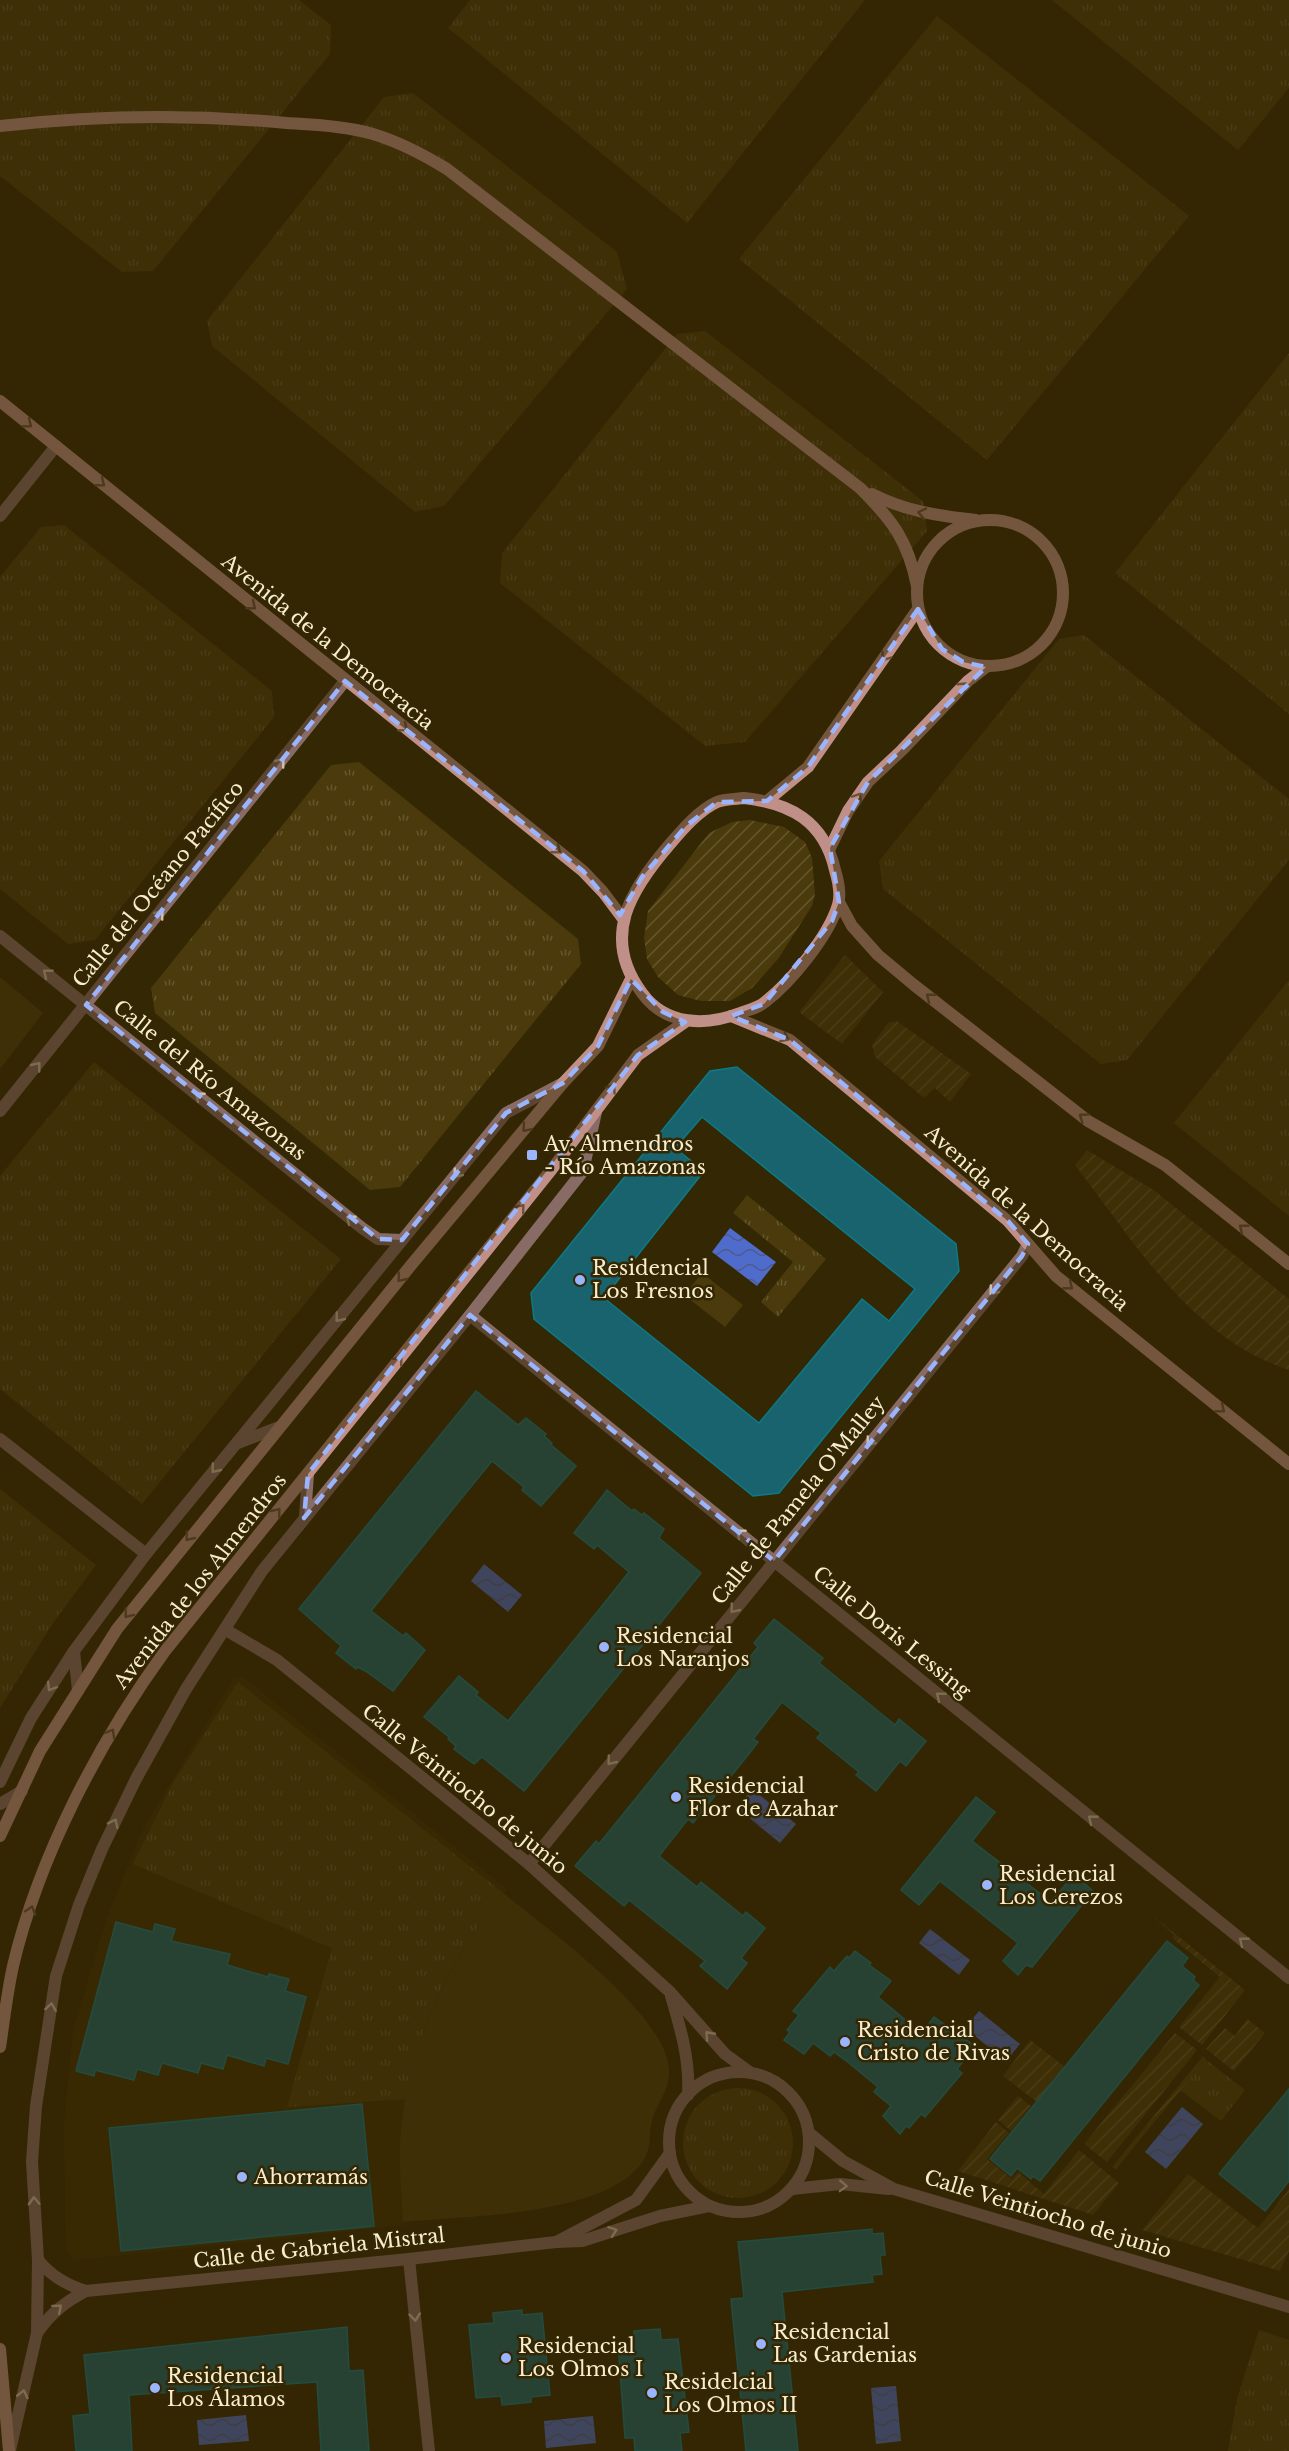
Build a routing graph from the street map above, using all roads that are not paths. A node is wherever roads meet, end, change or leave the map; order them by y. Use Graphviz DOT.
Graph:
graph roads {
  1 [pos="0,126"];
  2 [pos="0,401"];
  3 [pos="56,446"];
  4 [pos="860,488"];
  5 [pos="0,516"];
  6 [pos="980,520"];
  7 [pos="917,586"];
  8 [pos="918,609"];
  9 [pos="986,667"];
  10 [pos="345,681"];
  11 [pos="767,801"];
  12 [pos="830,848"];
  13 [pos="839,902"];
  14 [pos="624,920"];
  15 [pos="0,936"];
  16 [pos="631,979"];
  17 [pos="86,1005"];
  18 [pos="731,1016"];
  19 [pos="685,1022"];
  20 [pos="563,1083"];
  21 [pos="0,1111"];
  22 [pos="596,1112"];
  23 [pos="402,1240"];
  24 [pos="1028,1244"];
  25 [pos="1289,1264"];
  26 [pos="470,1315"];
  27 [pos="279,1427"];
  28 [pos="0,1439"];
  29 [pos="236,1444"];
  30 [pos="1289,1464"];
  31 [pos="308,1474"];
  32 [pos="304,1518"];
  33 [pos="146,1554"];
  34 [pos="774,1561"];
  35 [pos="226,1630"];
  36 [pos="74,1650"];
  37 [pos="78,1691"];
  38 [pos="0,1782"];
  39 [pos="21,1791"];
  40 [pos="0,1804"];
  41 [pos="0,1836"];
  42 [pos="529,1864"];
  43 [pos="1289,1978"];
  44 [pos="670,1992"];
  45 [pos="0,2048"];
  46 [pos="751,2073"];
  47 [pos="688,2095"];
  48 [pos="809,2133"];
  49 [pos="670,2153"];
  50 [pos="792,2189"];
  51 [pos="894,2189"];
  52 [pos="710,2206"];
  53 [pos="556,2242"];
  54 [pos="410,2259"];
  55 [pos="38,2260"];
  56 [pos="86,2291"];
  57 [pos="1289,2307"];
  58 [pos="37,2333"];
  59 [pos="0,2349"];
  60 [pos="10,2451"];
  61 [pos="429,2451"];
  1 -- 4 [label="street"];
  2 -- 3 [label="street, Avenida de la Democracia, one-way"];
  3 -- 5 [label="street"];
  3 -- 10 [label="street, Avenida de la Democracia, one-way"];
  6 -- 4 [label="street, one-way"];
  4 -- 7 [label="street"];
  6 -- 7 [label="street"];
  6 -- 9 [label="street"];
  7 -- 8 [label="street"];
  8 -- 9 [label="street"];
  8 -- 11 [label="street, one-way"];
  12 -- 9 [label="street, one-way"];
  10 -- 14 [label="street, Avenida de la Democracia, one-way"];
  17 -- 10 [label="street, Calle del Océano Pacífico, one-way"];
  11 -- 12 [label="street"];
  11 -- 14 [label="street"];
  12 -- 13 [label="street"];
  13 -- 18 [label="street"];
  25 -- 13 [label="street, one-way"];
  14 -- 16 [label="street"];
  17 -- 15 [label="street, Calle del Río Amazonas, one-way"];
  16 -- 19 [label="street"];
  16 -- 20 [label="street, Avenida de los Almendros"];
  21 -- 17 [label="street, Calle del Océano Pacífico, one-way"];
  23 -- 17 [label="street, Calle del Río Amazonas, one-way"];
  18 -- 19 [label="street"];
  18 -- 24 [label="street, Avenida de la Democracia, one-way"];
  22 -- 19 [label="street, Avenida de los Almendros, one-way"];
  20 -- 23 [label="street, Avenida de los Almendros, one-way"];
  20 -- 27 [label="street, Avenida de los Almendros, one-way"];
  22 -- 26 [label="street, Avenida de los Almendros"];
  31 -- 22 [label="street, Avenida de los Almendros, one-way"];
  23 -- 29 [label="street, Avenida de los Almendros, one-way"];
  24 -- 30 [label="street, Avenida de la Democracia, one-way"];
  24 -- 34 [label="street, Calle de Pamela O'Malley, one-way"];
  26 -- 32 [label="street, Avenida de los Almendros"];
  34 -- 26 [label="street, Calle Doris Lessing, one-way"];
  27 -- 29 [label="street, Avenida de los Almendros"];
  27 -- 37 [label="street, Avenida de los Almendros, one-way"];
  28 -- 33 [label="street"];
  29 -- 33 [label="street, Avenida de los Almendros, one-way"];
  31 -- 32 [label="street, Avenida de los Almendros"];
  45 -- 31 [label="street, Avenida de los Almendros, one-way"];
  32 -- 35 [label="street, Avenida de los Almendros"];
  33 -- 36 [label="street, Avenida de los Almendros"];
  34 -- 42 [label="street, Calle de Pamela O'Malley, one-way"];
  43 -- 34 [label="street, Calle Doris Lessing, one-way"];
  35 -- 42 [label="street, Calle Veintiocho de junio"];
  55 -- 35 [label="street, Avenida de los Almendros, one-way"];
  36 -- 37 [label="street"];
  36 -- 38 [label="street, Avenida de los Almendros, one-way"];
  37 -- 39 [label="street, Avenida de los Almendros"];
  39 -- 40 [label="street"];
  39 -- 41 [label="street, Avenida de los Almendros"];
  42 -- 44 [label="street, Calle Veintiocho de junio"];
  46 -- 44 [label="street, Calle Veintiocho de junio, one-way"];
  44 -- 47 [label="street"];
  46 -- 47 [label="street"];
  46 -- 48 [label="street"];
  47 -- 49 [label="street"];
  48 -- 50 [label="street"];
  48 -- 51 [label="street, Calle Veintiocho de junio"];
  49 -- 52 [label="street"];
  49 -- 53 [label="street, Calle de Gabriela Mistral"];
  50 -- 51 [label="street, one-way"];
  50 -- 52 [label="street"];
  51 -- 57 [label="street, Calle Veintiocho de junio"];
  53 -- 52 [label="street, Calle de Gabriela Mistral, one-way"];
  53 -- 54 [label="street, Calle de Gabriela Mistral"];
  54 -- 56 [label="street, Calle de Gabriela Mistral"];
  54 -- 61 [label="street, one-way"];
  55 -- 56 [label="street, Calle de Gabriela Mistral"];
  55 -- 58 [label="street, Avenida de los Almendros"];
  58 -- 56 [label="street, Calle de Gabriela Mistral, one-way"];
  60 -- 58 [label="street, Avenida de los Almendros, one-way"];
  59 -- 60 [label="street, Avenida de los Almendros"];
}
